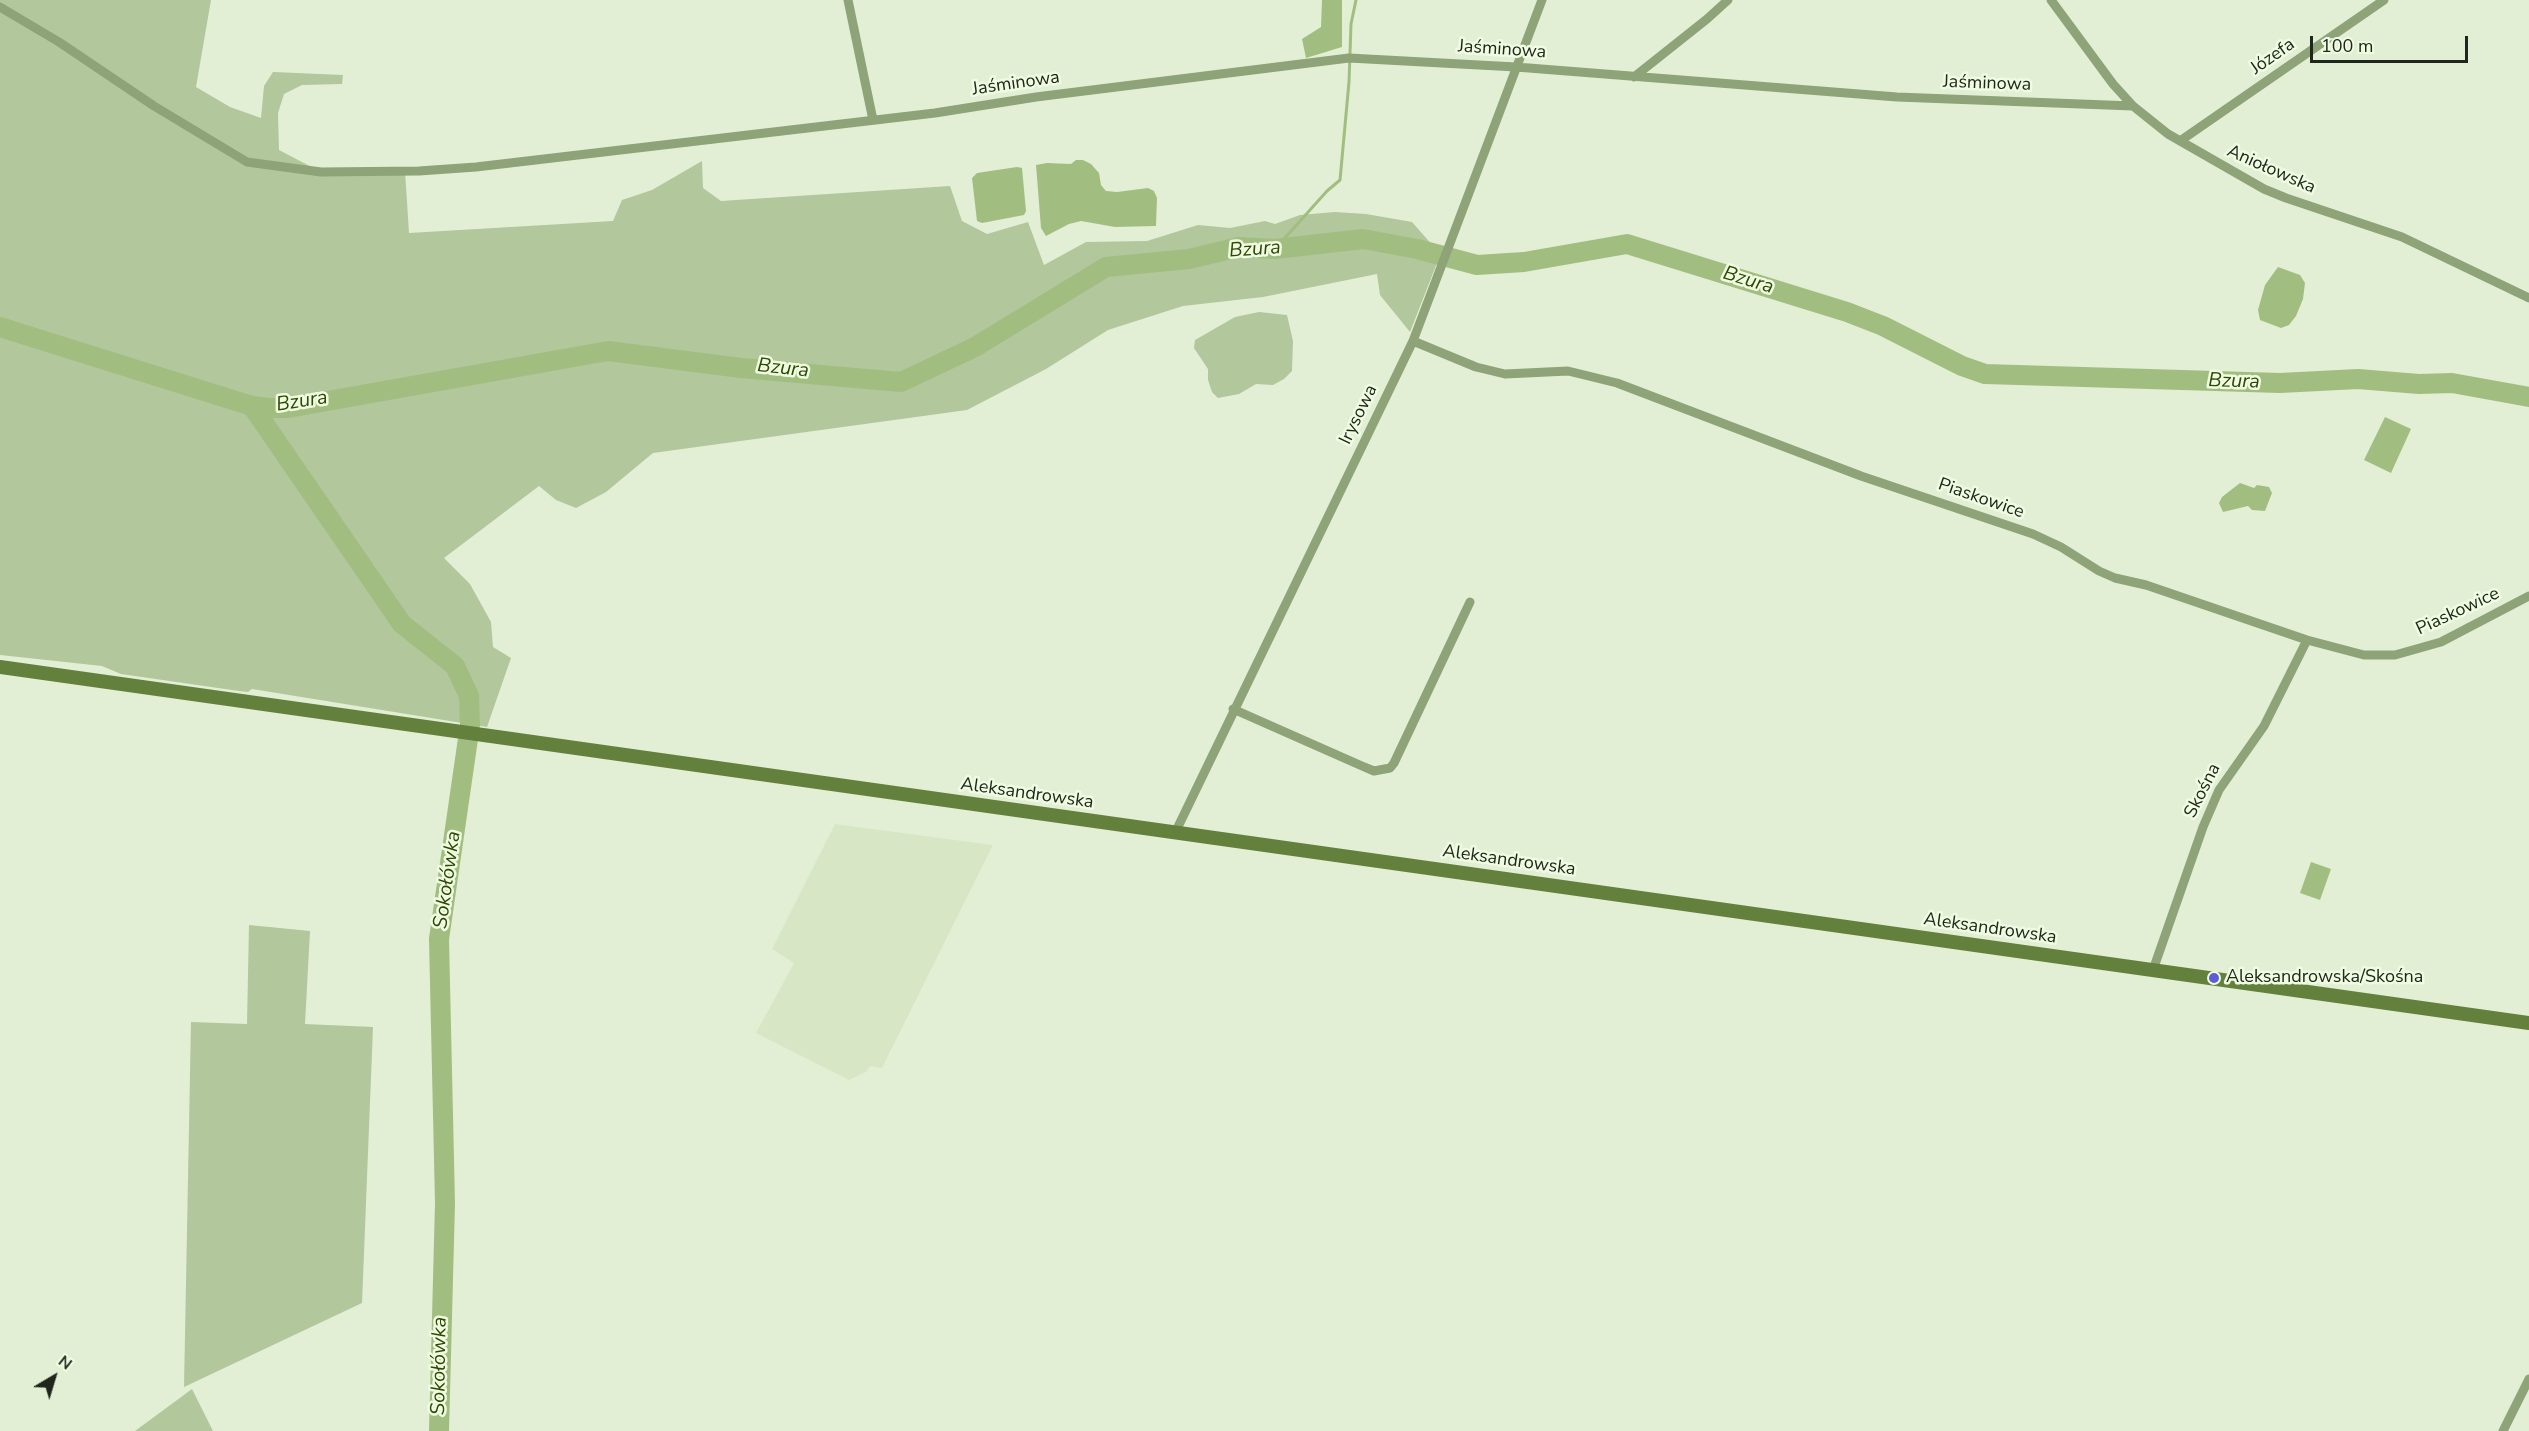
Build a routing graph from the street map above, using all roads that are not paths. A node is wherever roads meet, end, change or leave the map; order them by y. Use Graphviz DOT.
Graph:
graph roads {
  1 [pos="849,0"];
  2 [pos="1542,0"];
  3 [pos="1728,0"];
  4 [pos="2050,0"];
  5 [pos="2384,0"];
  6 [pos="0,7"];
  7 [pos="1516,66"];
  8 [pos="1634,77"];
  9 [pos="2133,106"];
  10 [pos="873,120"];
  11 [pos="2180,141"];
  12 [pos="2529,298"];
  13 [pos="1413,341"];
  14 [pos="2529,596"];
  15 [pos="1470,602"];
  16 [pos="2307,639"];
  17 [pos="0,667"];
  18 [pos="1233,709"];
  19 [pos="1175,833"];
  20 [pos="2153,970"];
  21 [pos="2529,1023"];
  22 [pos="2529,1379"];
  23 [pos="2504,1431"];
  1 -- 10 [label="street"];
  2 -- 7 [label="street, Irysowa"];
  3 -- 8 [label="street"];
  4 -- 9 [label="street, Aniołowska"];
  5 -- 11 [label="street, Józefa"];
  6 -- 10 [label="street, Jaśminowa"];
  7 -- 8 [label="street, Jaśminowa"];
  7 -- 10 [label="street, Jaśminowa"];
  7 -- 13 [label="street, Irysowa"];
  8 -- 9 [label="street, Jaśminowa"];
  9 -- 11 [label="street, Aniołowska"];
  11 -- 12 [label="street, Aniołowska"];
  13 -- 16 [label="street, Piaskowice"];
  13 -- 18 [label="street, Irysowa"];
  14 -- 16 [label="street, Piaskowice"];
  15 -- 18 [label="street"];
  16 -- 20 [label="street, Skośna"];
  17 -- 19 [label="main road, Aleksandrowska"];
  18 -- 19 [label="street, Irysowa"];
  19 -- 20 [label="main road, Aleksandrowska"];
  20 -- 21 [label="main road, Aleksandrowska"];
  22 -- 23 [label="street"];
}
